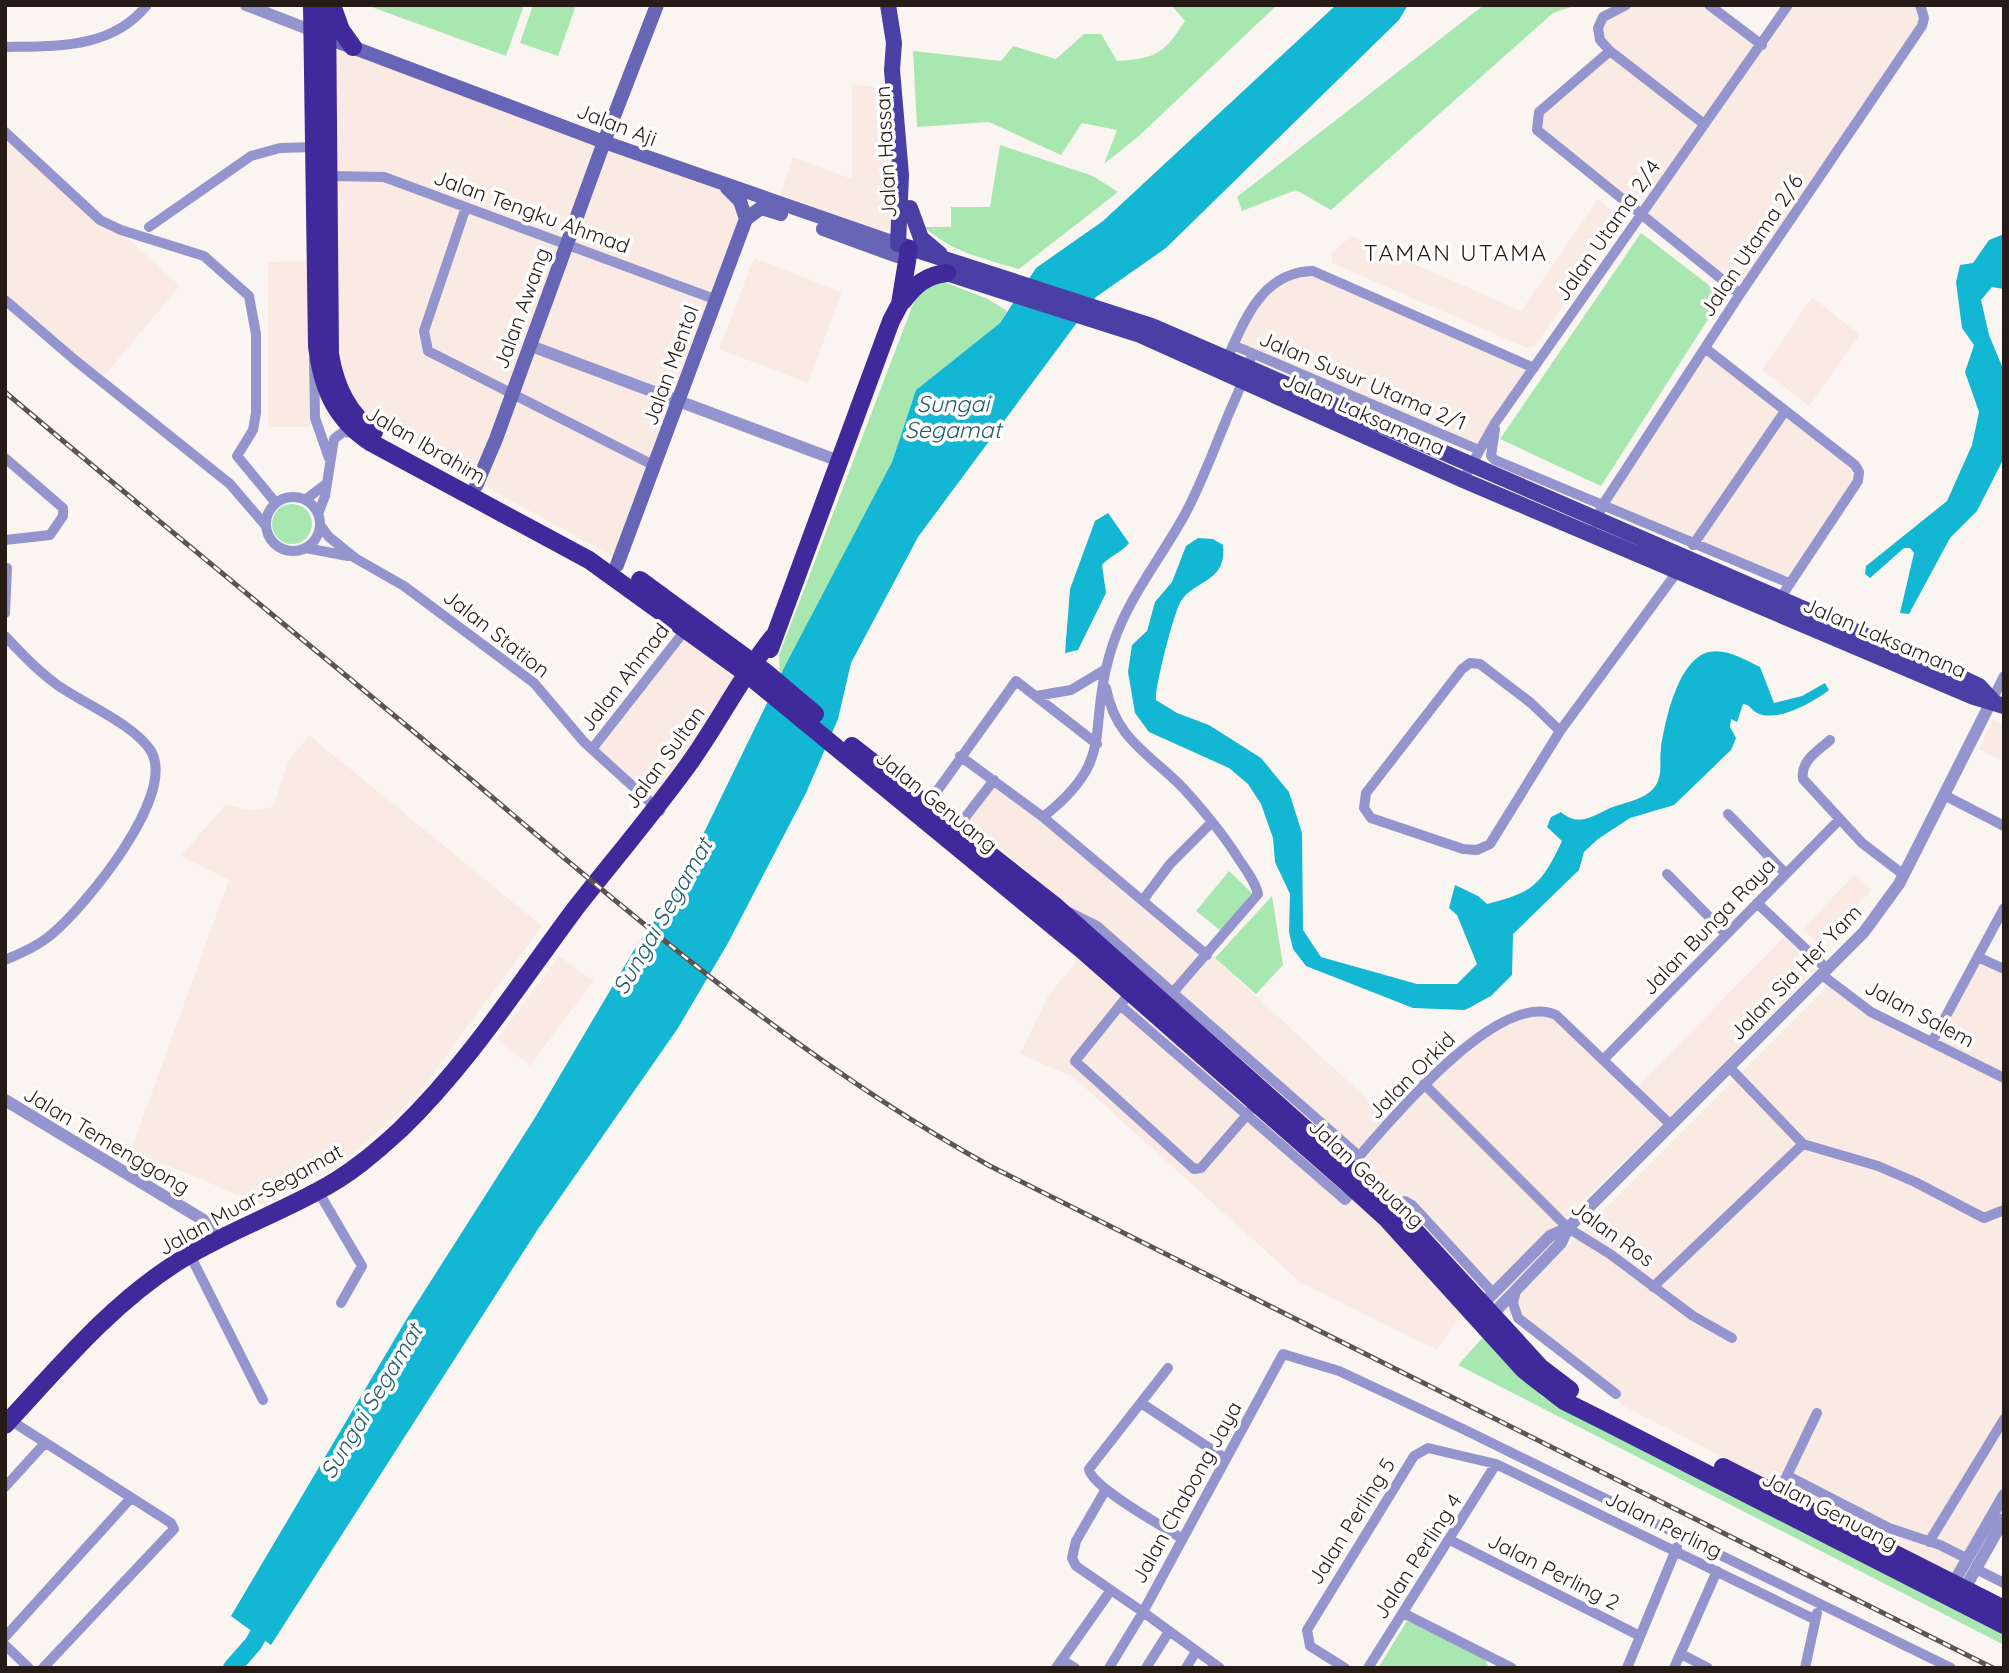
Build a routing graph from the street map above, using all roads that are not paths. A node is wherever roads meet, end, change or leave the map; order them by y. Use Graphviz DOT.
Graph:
graph roads {
  1 [pos="147,5"];
  2 [pos="246,5"];
  3 [pos="306,5"];
  4 [pos="312,5"];
  5 [pos="330,5"];
  6 [pos="657,5"];
  7 [pos="888,5"];
  8 [pos="1626,5"];
  9 [pos="1709,5"];
  10 [pos="1788,5"];
  11 [pos="1920,5"];
  12 [pos="275,17"];
  13 [pos="320,34"];
  14 [pos="1762,45"];
  15 [pos="5,47"];
  16 [pos="352,47"];
  17 [pos="1610,51"];
  18 [pos="894,56"];
  19 [pos="1704,124"];
  20 [pos="5,132"];
  21 [pos="604,142"];
  22 [pos="315,147"];
  23 [pos="330,176"];
  24 [pos="723,185"];
  25 [pos="466,207"];
  26 [pos="910,208"];
  27 [pos="1642,215"];
  28 [pos="746,219"];
  29 [pos="149,227"];
  30 [pos="567,244"];
  31 [pos="903,252"];
  32 [pos="951,269"];
  33 [pos="1740,294"];
  34 [pos="5,300"];
  35 [pos="717,300"];
  36 [pos="900,304"];
  37 [pos="891,321"];
  38 [pos="317,346"];
  39 [pos="531,346"];
  40 [pos="1705,348"];
  41 [pos="1227,359"];
  42 [pos="1247,368"];
  43 [pos="1534,368"];
  44 [pos="513,393"];
  45 [pos="679,401"];
  46 [pos="1785,411"];
  47 [pos="1496,423"];
  48 [pos="356,433"];
  49 [pos="1479,450"];
  50 [pos="5,458"];
  51 [pos="329,458"];
  52 [pos="839,461"];
  53 [pos="655,466"];
  54 [pos="1467,473"];
  55 [pos="326,484"];
  56 [pos="476,486"];
  57 [pos="305,500"];
  58 [pos="276,503"];
  59 [pos="319,519"];
  60 [pos="1597,520"];
  61 [pos="266,526"];
  62 [pos="5,540"];
  63 [pos="306,548"];
  64 [pos="355,558"];
  65 [pos="1685,559"];
  66 [pos="617,565"];
  67 [pos="7,568"];
  68 [pos="1789,583"];
  69 [pos="1779,600"];
  70 [pos="5,613"];
  71 [pos="686,629"];
  72 [pos="5,636"];
  73 [pos="1106,669"];
  74 [pos="2004,676"];
  75 [pos="760,677"];
  76 [pos="1105,683"];
  77 [pos="1036,696"];
  78 [pos="1998,703"];
  79 [pos="1560,731"];
  80 [pos="1127,738"];
  81 [pos="1097,739"];
  82 [pos="1830,740"];
  83 [pos="592,749"];
  84 [pos="960,756"];
  85 [pos="857,757"];
  86 [pos="994,780"];
  87 [pos="1944,795"];
  88 [pos="927,805"];
  89 [pos="659,810"];
  90 [pos="1728,814"];
  91 [pos="1043,817"];
  92 [pos="1840,819"];
  93 [pos="1212,822"];
  94 [pos="2004,827"];
  95 [pos="957,828"];
  96 [pos="635,838"];
  97 [pos="1002,864"];
  98 [pos="1667,874"];
  99 [pos="1786,874"];
  100 [pos="1904,875"];
  101 [pos="1001,883"];
  102 [pos="1033,899"];
  103 [pos="1143,900"];
  104 [pos="1757,903"];
  105 [pos="2004,908"];
  106 [pos="1726,934"];
  107 [pos="1207,955"];
  108 [pos="1979,957"];
  109 [pos="5,960"];
  110 [pos="2004,969"];
  111 [pos="1825,972"];
  112 [pos="1125,999"];
  113 [pos="1168,999"];
  114 [pos="1932,1042"];
  115 [pos="1603,1060"];
  116 [pos="1730,1068"];
  117 [pos="2004,1078"];
  118 [pos="1424,1084"];
  119 [pos="5,1100"];
  120 [pos="1257,1104"];
  121 [pos="1671,1125"];
  122 [pos="1803,1144"];
  123 [pos="1354,1162"];
  124 [pos="318,1191"];
  125 [pos="2004,1210"];
  126 [pos="1568,1228"];
  127 [pos="223,1237"];
  128 [pos="190,1255"];
  129 [pos="1653,1287"];
  130 [pos="1517,1288"];
  131 [pos="341,1303"];
  132 [pos="1485,1310"];
  133 [pos="1732,1338"];
  134 [pos="1168,1368"];
  135 [pos="1616,1394"];
  136 [pos="263,1400"];
  137 [pos="1141,1403"];
  138 [pos="1817,1413"];
  139 [pos="2004,1419"];
  140 [pos="8,1422"];
  141 [pos="45,1443"];
  142 [pos="1226,1459"];
  143 [pos="1496,1464"];
  144 [pos="1788,1476"];
  145 [pos="5,1487"];
  146 [pos="1106,1489"];
  147 [pos="1778,1494"];
  148 [pos="2004,1495"];
  149 [pos="131,1498"];
  150 [pos="1835,1500"];
  151 [pos="1823,1517"];
  152 [pos="2004,1519"];
  153 [pos="1889,1528"];
  154 [pos="1181,1538"];
  155 [pos="1681,1538"];
  156 [pos="1450,1540"];
  157 [pos="1929,1542"];
  158 [pos="1880,1546"];
  159 [pos="1676,1551"];
  160 [pos="1972,1564"];
  161 [pos="1717,1572"];
  162 [pos="2004,1583"];
  163 [pos="1111,1590"];
  164 [pos="1955,1590"];
  165 [pos="1821,1604"];
  166 [pos="2004,1609"];
  167 [pos="1143,1612"];
  168 [pos="1403,1613"];
  169 [pos="1814,1619"];
  170 [pos="2004,1625"];
  171 [pos="1168,1633"];
  172 [pos="1640,1636"];
  173 [pos="5,1637"];
  174 [pos="8,1652"];
  175 [pos="1195,1653"];
  176 [pos="1681,1654"];
  177 [pos="1059,1664"];
  178 [pos="1499,1665"];
  179 [pos="29,1668"];
  180 [pos="43,1668"];
  181 [pos="1075,1668"];
  182 [pos="1109,1668"];
  183 [pos="1146,1668"];
  184 [pos="1186,1668"];
  185 [pos="1220,1668"];
  186 [pos="1345,1668"];
  187 [pos="1368,1668"];
  188 [pos="1512,1668"];
  189 [pos="1627,1668"];
  190 [pos="1674,1668"];
  191 [pos="1708,1668"];
  192 [pos="1805,1668"];
  193 [pos="1951,1668"];
  1 -- 15 [label="street"];
  2 -- 12 [label="street"];
  3 -- 12 [label="street"];
  4 -- 13 [label="highway"];
  5 -- 13 [label="highway"];
  5 -- 16 [label="highway"];
  6 -- 21 [label="main road, Jalan Awang"];
  7 -- 18 [label="main road, Jalan Hassan"];
  8 -- 17 [label="street"];
  9 -- 14 [label="street"];
  10 -- 14 [label="street, Jalan Utama 2/4"];
  11 -- 33 [label="street, Jalan Utama 2/6"];
  12 -- 13 [label="street"];
  13 -- 16 [label="main road, Jalan Aji"];
  13 -- 22 [label="highway, Jalan Ibrahim"];
  13 -- 23 [label="highway, Jalan Ibrahim"];
  14 -- 19 [label="street, Jalan Utama 2/4"];
  16 -- 21 [label="main road, Jalan Aji"];
  17 -- 19 [label="street"];
  17 -- 27 [label="street"];
  18 -- 26 [label="main road, Jalan Hassan"];
  18 -- 31 [label="main road, Jalan Hassan"];
  19 -- 27 [label="street, Jalan Utama 2/4"];
  20 -- 58 [label="street"];
  21 -- 24 [label="main road, Jalan Aji"];
  21 -- 30 [label="main road, Jalan Awang"];
  22 -- 29 [label="street"];
  22 -- 38 [label="highway, Jalan Ibrahim"];
  23 -- 25 [label="street, Jalan Tengku Ahmad"];
  23 -- 56 [label="highway, Jalan Ibrahim"];
  24 -- 28 [label="main road"];
  24 -- 31 [label="main road, Jalan Aji"];
  25 -- 30 [label="street, Jalan Tengku Ahmad"];
  25 -- 44 [label="street"];
  26 -- 31 [label="main road, Jalan Hassan"];
  26 -- 32 [label="main road"];
  27 -- 33 [label="street"];
  27 -- 43 [label="street, Jalan Utama 2/4"];
  28 -- 31 [label="main road"];
  28 -- 35 [label="main road, Jalan Mentol"];
  30 -- 35 [label="street, Jalan Tengku Ahmad"];
  30 -- 39 [label="main road, Jalan Awang"];
  31 -- 32 [label="main road, Jalan Laksamana"];
  31 -- 36 [label="highway, Jalan Sultan"];
  31 -- 37 [label="highway, Jalan Sultan"];
  32 -- 36 [label="highway"];
  32 -- 41 [label="main road, Jalan Laksamana"];
  33 -- 40 [label="street, Jalan Utama 2/6"];
  34 -- 61 [label="street"];
  35 -- 45 [label="main road, Jalan Mentol"];
  36 -- 37 [label="highway, Jalan Sultan"];
  37 -- 52 [label="highway, Jalan Sultan"];
  38 -- 48 [label="highway, Jalan Ibrahim"];
  38 -- 51 [label="street"];
  39 -- 44 [label="main road, Jalan Awang"];
  39 -- 45 [label="street"];
  40 -- 46 [label="street"];
  40 -- 60 [label="street, Jalan Utama 2/6"];
  41 -- 42 [label="main road, Jalan Laksamana"];
  41 -- 43 [label="street"];
  42 -- 49 [label="street, Jalan Susur Utama 2/1"];
  42 -- 54 [label="main road, Jalan Laksamana"];
  42 -- 73 [label="street"];
  43 -- 47 [label="street, Jalan Utama 2/4"];
  44 -- 53 [label="street"];
  44 -- 56 [label="main road, Jalan Awang"];
  45 -- 52 [label="street"];
  45 -- 53 [label="main road, Jalan Mentol"];
  46 -- 65 [label="street"];
  46 -- 68 [label="street"];
  47 -- 49 [label="street, Jalan Utama 2/4"];
  47 -- 60 [label="street"];
  48 -- 51 [label="street"];
  48 -- 71 [label="highway, Jalan Ibrahim"];
  49 -- 54 [label="street, Jalan Utama 2/4"];
  50 -- 62 [label="street"];
  51 -- 55 [label="street"];
  52 -- 75 [label="highway, Jalan Sultan"];
  53 -- 66 [label="main road, Jalan Mentol"];
  54 -- 60 [label="main road, Jalan Laksamana"];
  55 -- 57 [label="street"];
  55 -- 59 [label="street"];
  56 -- 66 [label="highway, Jalan Ibrahim"];
  57 -- 58 [label="street"];
  57 -- 59 [label="street"];
  58 -- 61 [label="street"];
  59 -- 63 [label="street"];
  59 -- 64 [label="street, Jalan Station"];
  60 -- 65 [label="main road, Jalan Laksamana"];
  60 -- 65 [label="street"];
  61 -- 63 [label="street"];
  63 -- 64 [label="street, Jalan Station"];
  64 -- 83 [label="street, Jalan Station"];
  65 -- 68 [label="street"];
  65 -- 69 [label="main road, Jalan Laksamana"];
  65 -- 78 [label="main road, Jalan Laksamana"];
  65 -- 79 [label="street"];
  66 -- 75 [label="highway, Jalan Ibrahim"];
  67 -- 70 [label="street"];
  68 -- 69 [label="street"];
  69 -- 78 [label="main road, Jalan Laksamana"];
  71 -- 75 [label="highway, Jalan Ibrahim"];
  71 -- 83 [label="street, Jalan Ahmad"];
  72 -- 109 [label="street"];
  73 -- 76 [label="street"];
  73 -- 77 [label="street"];
  74 -- 78 [label="street"];
  75 -- 85 [label="highway, Jalan Genuang"];
  75 -- 89 [label="highway, Jalan Sultan"];
  76 -- 80 [label="street"];
  76 -- 81 [label="street"];
  77 -- 81 [label="street"];
  77 -- 84 [label="street"];
  78 -- 87 [label="street, Jalan Sia Her Yam"];
  79 -- 79 [label="street"];
  80 -- 81 [label="street"];
  80 -- 93 [label="street"];
  81 -- 91 [label="street"];
  82 -- 92 [label="street"];
  83 -- 89 [label="street, Jalan Station"];
  84 -- 86 [label="street"];
  84 -- 88 [label="street"];
  85 -- 88 [label="highway, Jalan Genuang"];
  85 -- 101 [label="highway, Jalan Genuang"];
  86 -- 91 [label="street"];
  86 -- 95 [label="street"];
  87 -- 94 [label="street"];
  87 -- 100 [label="street, Jalan Sia Her Yam"];
  88 -- 95 [label="highway, Jalan Genuang"];
  89 -- 96 [label="highway, Jalan Sultan"];
  90 -- 99 [label="street"];
  91 -- 103 [label="street"];
  92 -- 99 [label="street, Jalan Bunga Raya"];
  92 -- 100 [label="street"];
  93 -- 103 [label="street"];
  93 -- 107 [label="street"];
  95 -- 97 [label="highway, Jalan Genuang"];
  96 -- 124 [label="highway, Jalan Muar-Segamat"];
  97 -- 101 [label="highway"];
  97 -- 102 [label="highway, Jalan Genuang"];
  98 -- 106 [label="street"];
  99 -- 104 [label="street, Jalan Bunga Raya"];
  100 -- 111 [label="street, Jalan Sia Her Yam"];
  101 -- 102 [label="highway, Jalan Genuang"];
  102 -- 112 [label="highway, Jalan Genuang"];
  102 -- 113 [label="highway, Jalan Genuang"];
  103 -- 107 [label="street"];
  104 -- 106 [label="street, Jalan Bunga Raya"];
  104 -- 111 [label="street, Jalan Salem"];
  105 -- 108 [label="street"];
  106 -- 115 [label="street, Jalan Bunga Raya"];
  107 -- 113 [label="street"];
  108 -- 110 [label="street"];
  108 -- 114 [label="street"];
  111 -- 114 [label="street, Jalan Salem"];
  111 -- 116 [label="street, Jalan Sia Her Yam"];
  112 -- 120 [label="highway, Jalan Genuang"];
  112 -- 120 [label="street"];
  113 -- 120 [label="highway, Jalan Genuang"];
  113 -- 123 [label="street"];
  114 -- 117 [label="street, Jalan Salem"];
  115 -- 118 [label="street, Jalan Orkid"];
  115 -- 121 [label="street, Jalan Orkid"];
  116 -- 121 [label="street, Jalan Sia Her Yam"];
  116 -- 122 [label="street"];
  118 -- 123 [label="street, Jalan Orkid"];
  118 -- 126 [label="street, Jalan Ros"];
  119 -- 127 [label="street, Jalan Temenggong"];
  120 -- 123 [label="highway, Jalan Genuang"];
  120 -- 132 [label="highway, Jalan Genuang"];
  121 -- 126 [label="street, Jalan Sia Her Yam"];
  122 -- 125 [label="street"];
  122 -- 129 [label="street"];
  123 -- 132 [label="highway, Jalan Genuang"];
  124 -- 127 [label="highway, Jalan Muar-Segamat"];
  124 -- 131 [label="street"];
  126 -- 129 [label="street, Jalan Ros"];
  126 -- 130 [label="street, Jalan Sia Her Yam"];
  126 -- 132 [label="street, Jalan Sia Her Yam"];
  127 -- 128 [label="highway, Jalan Muar-Segamat"];
  128 -- 136 [label="street"];
  128 -- 140 [label="highway, Jalan Muar-Segamat"];
  129 -- 133 [label="street, Jalan Ros"];
  130 -- 132 [label="street, Jalan Sia Her Yam"];
  130 -- 135 [label="street"];
  132 -- 147 [label="highway, Jalan Genuang"];
  132 -- 164 [label="highway, Jalan Genuang"];
  134 -- 137 [label="street"];
  137 -- 142 [label="street"];
  137 -- 146 [label="street"];
  138 -- 144 [label="street"];
  139 -- 157 [label="street"];
  140 -- 141 [label="street"];
  141 -- 145 [label="street"];
  141 -- 149 [label="street"];
  142 -- 154 [label="street, Jalan Chabong Jaya"];
  142 -- 155 [label="street, Jalan Chabong Jaya"];
  143 -- 156 [label="street, Jalan Perling 4"];
  143 -- 159 [label="street, Jalan Perling"];
  143 -- 186 [label="street, Jalan Perling 5"];
  144 -- 147 [label="street"];
  144 -- 150 [label="street"];
  146 -- 154 [label="street"];
  146 -- 163 [label="street, Jalan Chabong Jaya"];
  147 -- 151 [label="highway, Jalan Genuang"];
  148 -- 160 [label="street"];
  149 -- 173 [label="street"];
  149 -- 180 [label="street"];
  150 -- 151 [label="street"];
  150 -- 153 [label="street"];
  151 -- 158 [label="highway, Jalan Genuang"];
  152 -- 160 [label="street"];
  153 -- 157 [label="street"];
  153 -- 158 [label="street"];
  154 -- 167 [label="street, Jalan Chabong Jaya"];
  155 -- 159 [label="street"];
  155 -- 165 [label="street"];
  156 -- 168 [label="street, Jalan Perling 4"];
  156 -- 172 [label="street, Jalan Perling 2"];
  157 -- 160 [label="street"];
  158 -- 164 [label="highway, Jalan Genuang"];
  159 -- 161 [label="street, Jalan Perling"];
  159 -- 172 [label="street"];
  160 -- 162 [label="street"];
  160 -- 164 [label="street"];
  161 -- 169 [label="street, Jalan Perling"];
  161 -- 176 [label="street"];
  163 -- 167 [label="street, Jalan Chabong Jaya"];
  163 -- 177 [label="street"];
  164 -- 166 [label="highway, Jalan Genuang"];
  164 -- 170 [label="highway, Jalan Genuang"];
  165 -- 169 [label="street"];
  165 -- 193 [label="street"];
  167 -- 171 [label="street"];
  167 -- 182 [label="street"];
  168 -- 178 [label="street"];
  168 -- 187 [label="street, Jalan Perling 4"];
  169 -- 192 [label="street"];
  171 -- 175 [label="street"];
  171 -- 183 [label="street"];
  172 -- 189 [label="street"];
  174 -- 179 [label="street"];
  175 -- 184 [label="street"];
  175 -- 185 [label="street"];
  176 -- 190 [label="street"];
  176 -- 191 [label="street"];
  177 -- 181 [label="street"];
  178 -- 188 [label="street"];
}
